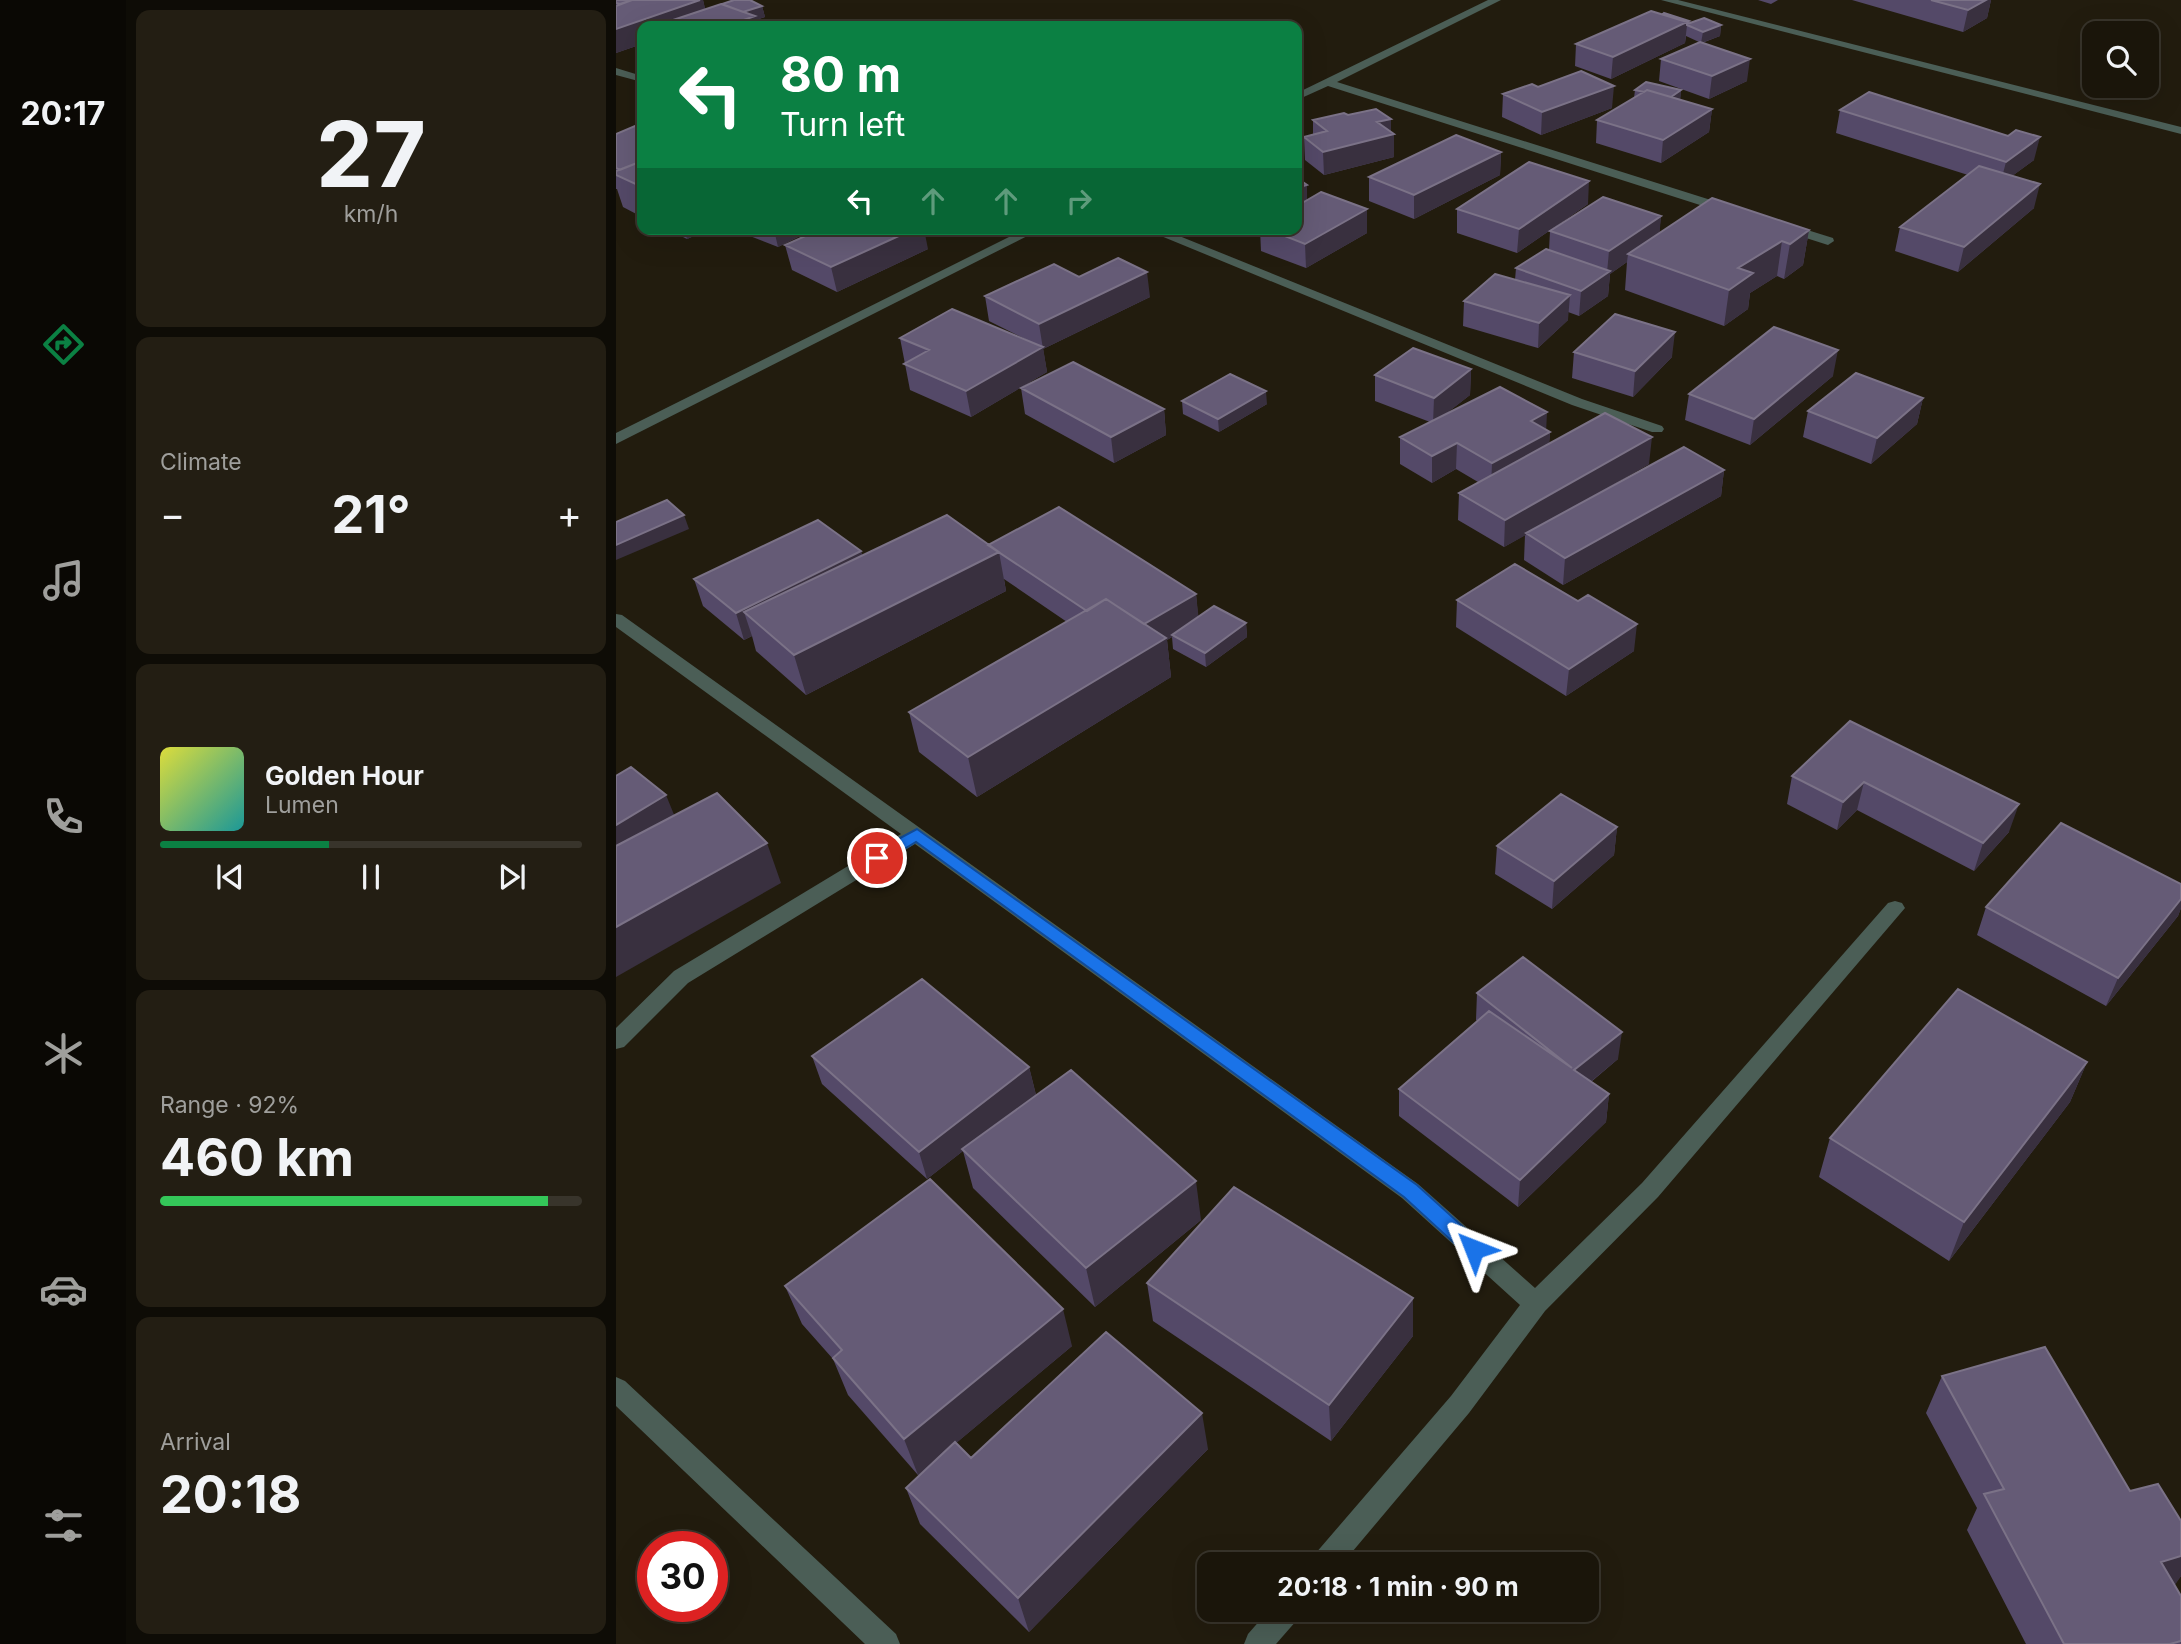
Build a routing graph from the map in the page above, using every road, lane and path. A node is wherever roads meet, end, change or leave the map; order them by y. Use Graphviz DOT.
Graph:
graph roads {
  1 [pos="1496,0"];
  2 [pos="1666,0"];
  3 [pos="616,71"];
  4 [pos="637,77"];
  5 [pos="1327,82"];
  6 [pos="1302,94"];
  7 [pos="2181,131"];
  8 [pos="1735,212"];
  9 [pos="1775,224"];
  10 [pos="1012,235"];
  11 [pos="1024,235"];
  12 [pos="1165,235"];
  13 [pos="1018,238"];
  14 [pos="1828,241"];
  15 [pos="1657,429"];
  16 [pos="616,439"];
  17 [pos="616,619"];
  18 [pos="917,834"];
  19 [pos="1895,908"];
  20 [pos="616,1041"];
  21 [pos="1536,1303"];
  22 [pos="616,1389"];
  23 [pos="1335,1552"];
  24 [pos="1277,1622"];
  25 [pos="886,1644"];
  26 [pos="1258,1644"];
  1 -- 5 [label="street"];
  2 -- 7 [label="street"];
  3 -- 4 [label="street"];
  5 -- 6 [label="street"];
  5 -- 8 [label="street"];
  9 -- 14 [label="street"];
  10 -- 13 [label="street"];
  11 -- 13 [label="street"];
  12 -- 15 [label="street"];
  13 -- 16 [label="street"];
  17 -- 18 [label="street"];
  18 -- 20 [label="street"];
  18 -- 21 [label="street"];
  19 -- 21 [label="street"];
  21 -- 23 [label="street"];
  22 -- 25 [label="street"];
  24 -- 26 [label="street"];
}
